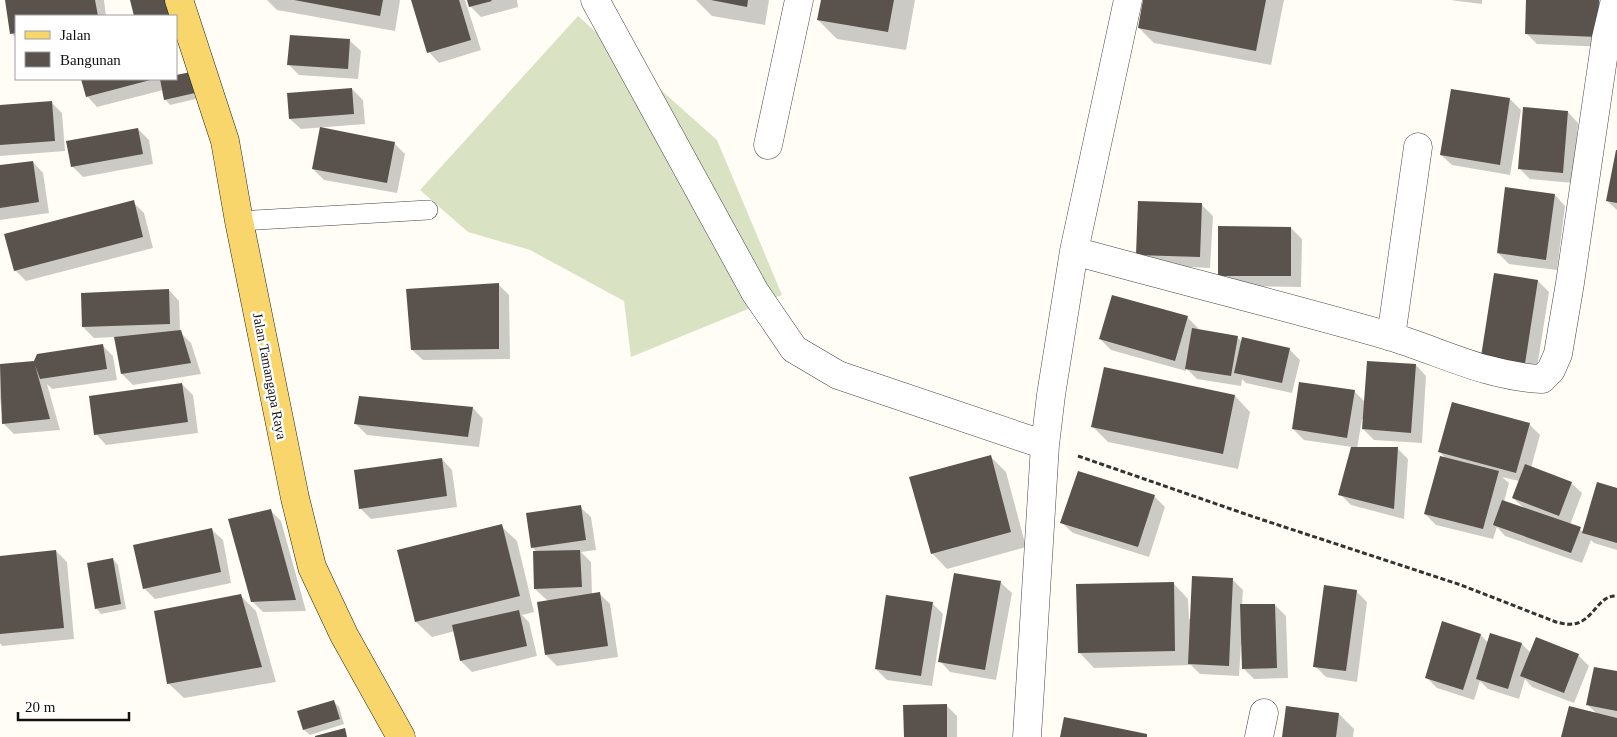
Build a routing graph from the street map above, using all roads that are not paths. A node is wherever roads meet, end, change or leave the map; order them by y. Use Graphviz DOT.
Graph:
graph roads {
  1 [pos="179,0"];
  2 [pos="595,0"];
  3 [pos="799,0"];
  4 [pos="1128,0"];
  5 [pos="1615,0"];
  6 [pos="1609,72"];
  7 [pos="768,145"];
  8 [pos="1418,147"];
  9 [pos="428,210"];
  10 [pos="239,222"];
  11 [pos="1074,251"];
  12 [pos="1391,337"];
  13 [pos="1045,445"];
  14 [pos="401,737"];
  15 [pos="1027,737"];
  1 -- 10 [label="main road, Jalan Tamangapa Raya"];
  2 -- 13 [label="street"];
  3 -- 7 [label="street"];
  4 -- 11 [label="street"];
  5 -- 6 [label="street"];
  6 -- 12 [label="street"];
  8 -- 12 [label="street"];
  9 -- 10 [label="lane"];
  10 -- 14 [label="main road, Jalan Tamangapa Raya"];
  11 -- 12 [label="street"];
  11 -- 13 [label="street"];
  13 -- 15 [label="street"];
}
